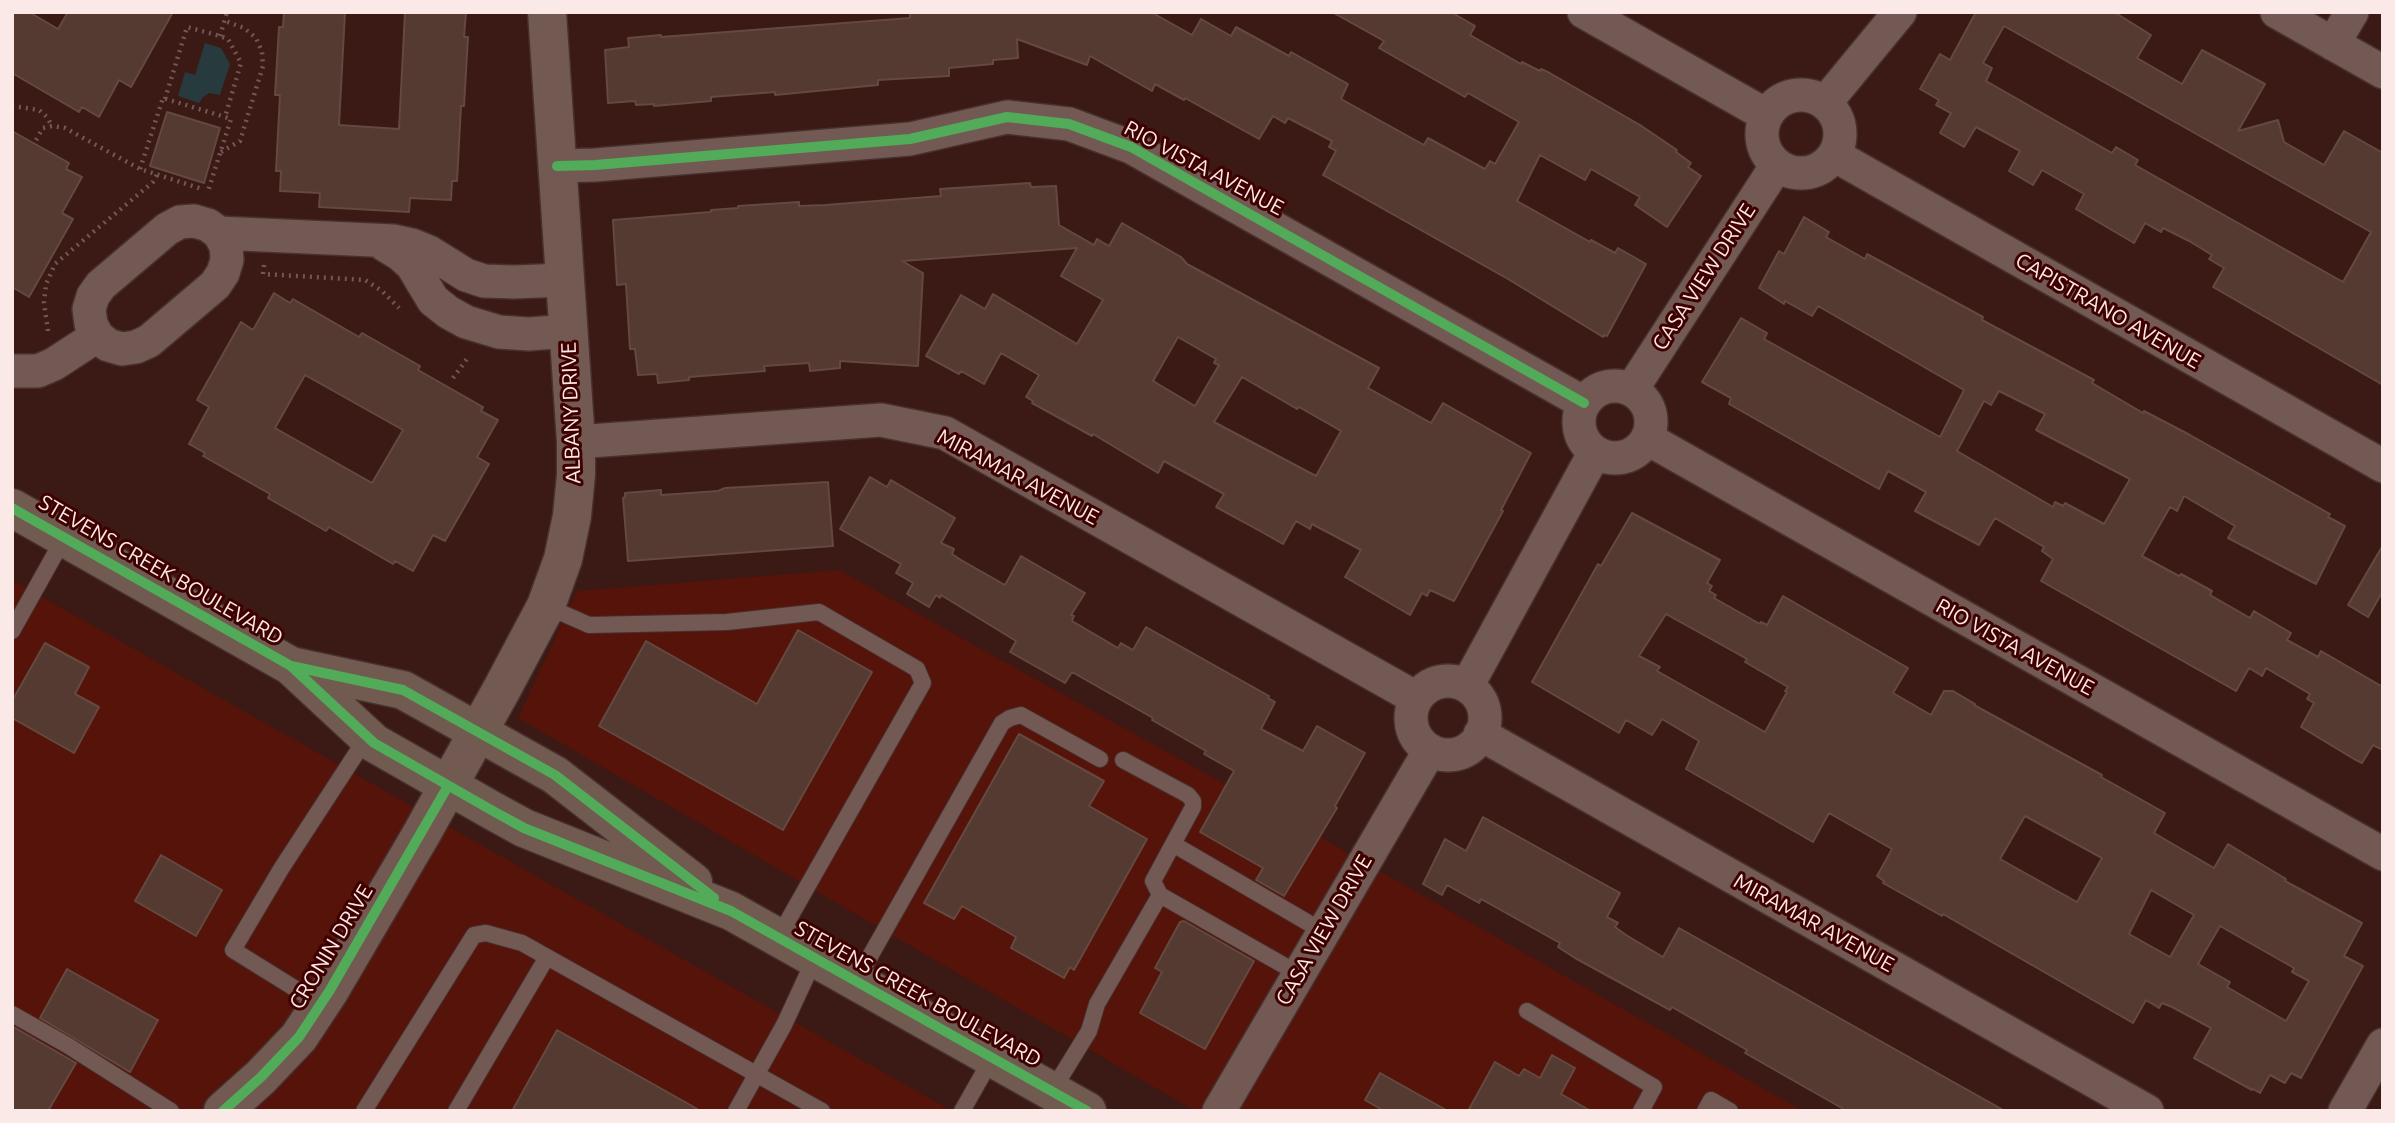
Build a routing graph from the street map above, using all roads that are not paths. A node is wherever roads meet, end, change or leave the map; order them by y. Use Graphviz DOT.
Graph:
graph roads {
  1 [pos="547,12"];
  2 [pos="1584,12"];
  3 [pos="1899,12"];
  4 [pos="2277,12"];
  5 [pos="2352,12"];
  6 [pos="2333,44"];
  7 [pos="2383,72"];
  8 [pos="1825,103"];
  9 [pos="1766,115"];
  10 [pos="1834,155"];
  11 [pos="1777,165"];
  12 [pos="557,166"];
  13 [pos="219,233"];
  14 [pos="377,242"];
  15 [pos="447,265"];
  16 [pos="565,280"];
  17 [pos="428,293"];
  18 [pos="569,331"];
  19 [pos="97,336"];
  20 [pos="12,371"];
  21 [pos="1632,389"];
  22 [pos="1584,404"];
  23 [pos="1648,439"];
  24 [pos="576,442"];
  25 [pos="1595,452"];
  26 [pos="2383,466"];
  27 [pos="12,508"];
  28 [pos="65,537"];
  29 [pos="546,606"];
  30 [pos="12,631"];
  31 [pos="291,666"];
  32 [pos="1467,686"];
  33 [pos="1416,698"];
  34 [pos="478,732"];
  35 [pos="1480,734"];
  36 [pos="367,737"];
  37 [pos="1430,750"];
  38 [pos="1100,759"];
  39 [pos="1124,760"];
  40 [pos="449,786"];
  41 [pos="1173,844"];
  42 [pos="2383,854"];
  43 [pos="1160,895"];
  44 [pos="731,911"];
  45 [pos="1324,932"];
  46 [pos="778,938"];
  47 [pos="547,957"];
  48 [pos="815,958"];
  49 [pos="1299,974"];
  50 [pos="856,981"];
  51 [pos="320,1004"];
  52 [pos="1527,1011"];
  53 [pos="12,1014"];
  54 [pos="2383,1045"];
  55 [pos="992,1058"];
  56 [pos="757,1074"];
  57 [pos="1052,1091"];
  58 [pos="235,1107"];
  59 [pos="171,1111"];
  60 [pos="364,1111"];
  61 [pos="456,1111"];
  62 [pos="736,1111"];
  63 [pos="821,1111"];
  64 [pos="962,1111"];
  65 [pos="1087,1111"];
  66 [pos="1219,1111"];
  67 [pos="1641,1111"];
  68 [pos="1705,1111"];
  69 [pos="1730,1111"];
  70 [pos="2147,1111"];
  71 [pos="2346,1111"];
  1 -- 12 [label="street, ALBANY DRIVE"];
  2 -- 9 [label="street"];
  3 -- 8 [label="street"];
  4 -- 6 [label="street"];
  5 -- 6 [label="street"];
  6 -- 7 [label="street"];
  8 -- 9 [label="street"];
  8 -- 10 [label="street"];
  9 -- 11 [label="street"];
  10 -- 11 [label="street"];
  10 -- 26 [label="street, CAPISTRANO AVENUE"];
  11 -- 21 [label="street, CASA VIEW DRIVE"];
  12 -- 16 [label="street, ALBANY DRIVE"];
  12 -- 22 [label="street, RIO VISTA AVENUE"];
  13 -- 14 [label="street"];
  13 -- 19 [label="street"];
  13 -- 19 [label="street"];
  14 -- 15 [label="street"];
  14 -- 17 [label="street"];
  15 -- 16 [label="street"];
  15 -- 17 [label="street"];
  16 -- 18 [label="street, ALBANY DRIVE"];
  17 -- 18 [label="street"];
  18 -- 24 [label="street, ALBANY DRIVE"];
  19 -- 20 [label="street"];
  21 -- 22 [label="street"];
  21 -- 23 [label="street"];
  22 -- 25 [label="street"];
  23 -- 25 [label="street"];
  23 -- 42 [label="street, RIO VISTA AVENUE"];
  24 -- 29 [label="street, ALBANY DRIVE"];
  24 -- 33 [label="street, MIRAMAR AVENUE"];
  25 -- 32 [label="street"];
  27 -- 28 [label="main road, STEVENS CREEK BOULEVARD"];
  28 -- 30 [label="lane"];
  28 -- 31 [label="main road, STEVENS CREEK BOULEVARD"];
  29 -- 34 [label="street, ALBANY DRIVE"];
  29 -- 46 [label="lane"];
  31 -- 34 [label="main road, STEVENS CREEK BOULEVARD"];
  31 -- 36 [label="main road, STEVENS CREEK BOULEVARD"];
  32 -- 33 [label="street"];
  32 -- 35 [label="street"];
  33 -- 37 [label="street"];
  34 -- 40 [label="street, ALBANY DRIVE"];
  34 -- 44 [label="main road, STEVENS CREEK BOULEVARD"];
  35 -- 37 [label="street"];
  35 -- 70 [label="street, MIRAMAR AVENUE"];
  36 -- 40 [label="main road, STEVENS CREEK BOULEVARD"];
  36 -- 51 [label="lane"];
  37 -- 45 [label="street, CASA VIEW DRIVE"];
  38 -- 50 [label="lane"];
  39 -- 41 [label="lane"];
  40 -- 44 [label="main road, STEVENS CREEK BOULEVARD"];
  40 -- 51 [label="street, CRONIN DRIVE"];
  41 -- 43 [label="lane"];
  41 -- 45 [label="lane"];
  43 -- 49 [label="lane"];
  43 -- 57 [label="lane"];
  44 -- 46 [label="main road, STEVENS CREEK BOULEVARD"];
  45 -- 49 [label="street, CASA VIEW DRIVE"];
  46 -- 48 [label="main road, STEVENS CREEK BOULEVARD"];
  47 -- 56 [label="lane"];
  47 -- 60 [label="lane"];
  47 -- 61 [label="lane"];
  48 -- 50 [label="main road, STEVENS CREEK BOULEVARD"];
  48 -- 56 [label="lane"];
  49 -- 66 [label="street, CASA VIEW DRIVE"];
  50 -- 55 [label="main road, STEVENS CREEK BOULEVARD"];
  51 -- 58 [label="street, CRONIN DRIVE"];
  52 -- 67 [label="lane"];
  53 -- 59 [label="lane"];
  54 -- 71 [label="street"];
  55 -- 57 [label="main road, STEVENS CREEK BOULEVARD"];
  55 -- 64 [label="lane"];
  56 -- 62 [label="lane"];
  56 -- 63 [label="lane"];
  57 -- 65 [label="main road, STEVENS CREEK BOULEVARD"];
  68 -- 69 [label="lane"];
}
